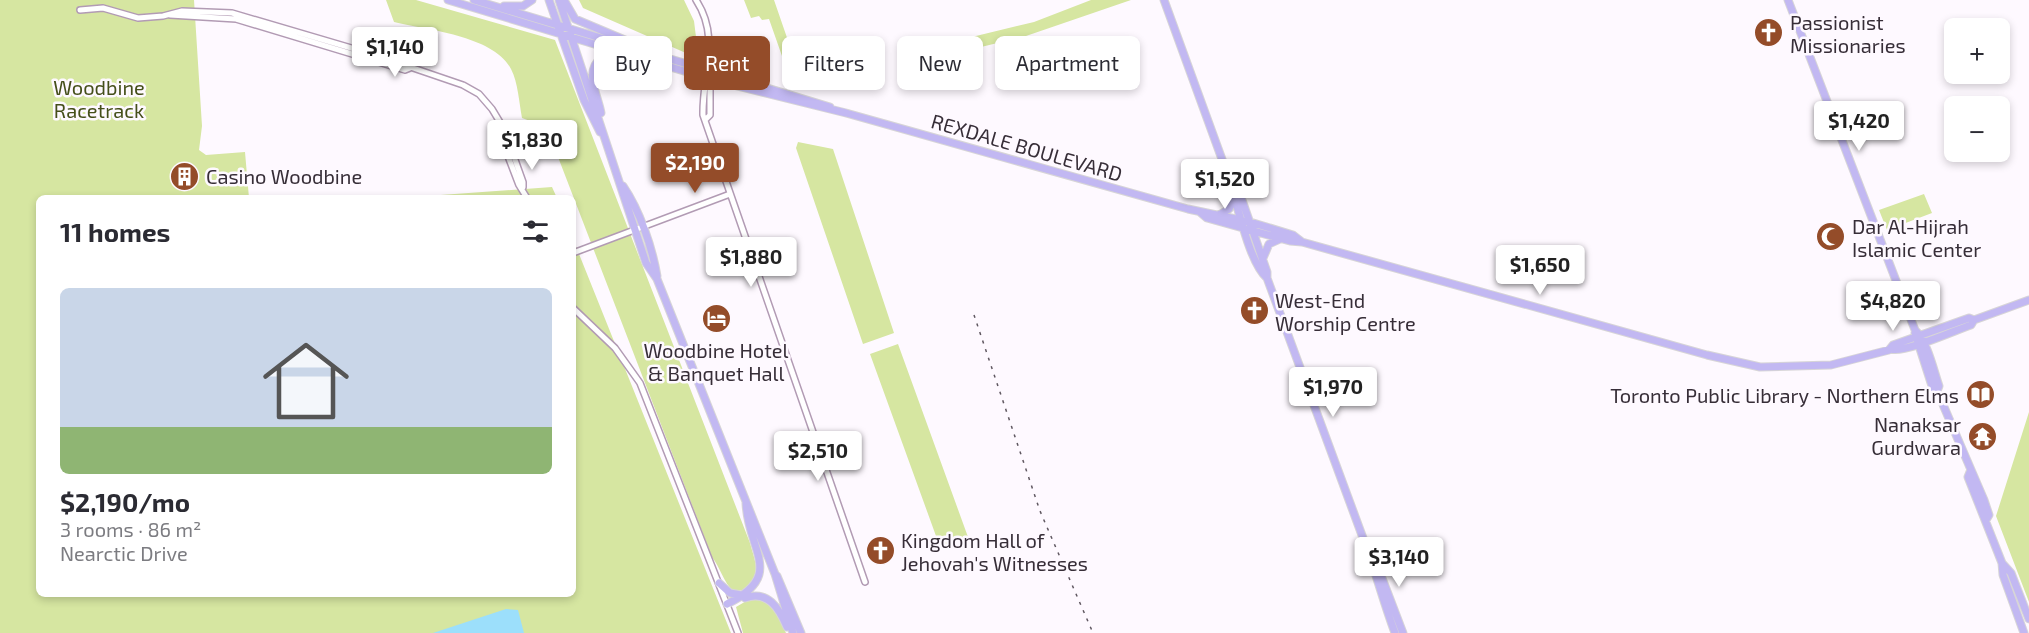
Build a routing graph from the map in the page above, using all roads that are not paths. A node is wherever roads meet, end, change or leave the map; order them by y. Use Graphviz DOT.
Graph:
graph roads {
  1 [pos="448,0"];
  2 [pos="474,0"];
  3 [pos="532,0"];
  4 [pos="549,0"];
  5 [pos="559,0"];
  6 [pos="564,0"];
  7 [pos="696,0"];
  8 [pos="1164,0"];
  9 [pos="1788,0"];
  10 [pos="492,5"];
  11 [pos="80,10"];
  12 [pos="559,26"];
  13 [pos="568,29"];
  14 [pos="563,36"];
  15 [pos="594,36"];
  16 [pos="612,36"];
  17 [pos="709,36"];
  18 [pos="572,39"];
  19 [pos="594,45"];
  20 [pos="594,66"];
  21 [pos="594,85"];
  22 [pos="770,87"];
  23 [pos="595,90"];
  24 [pos="704,90"];
  25 [pos="755,90"];
  26 [pos="846,113"];
  27 [pos="602,128"];
  28 [pos="606,142"];
  29 [pos="730,194"];
  30 [pos="526,195"];
  31 [pos="1236,196"];
  32 [pos="1200,212"];
  33 [pos="1219,215"];
  34 [pos="1247,225"];
  35 [pos="638,227"];
  36 [pos="1281,238"];
  37 [pos="1302,242"];
  38 [pos="576,252"];
  39 [pos="1263,258"];
  40 [pos="1267,278"];
  41 [pos="2029,300"];
  42 [pos="576,311"];
  43 [pos="1918,338"];
  44 [pos="746,497"];
  45 [pos="2002,563"];
  46 [pos="1374,568"];
  47 [pos="775,574"];
  48 [pos="865,582"];
  49 [pos="718,583"];
  50 [pos="743,596"];
  51 [pos="727,604"];
  52 [pos="2029,619"];
  53 [pos="738,633"];
  54 [pos="791,633"];
  55 [pos="802,633"];
  56 [pos="1395,633"];
  57 [pos="1402,633"];
  58 [pos="2024,633"];
  1 -- 14 [label="main road, REXDALE BOULEVARD"];
  2 -- 10 [label="main road, REXDALE BOULEVARD"];
  3 -- 10 [label="main road"];
  4 -- 12 [label="main road"];
  5 -- 13 [label="main road"];
  6 -- 16 [label="main road"];
  7 -- 17 [label="street"];
  8 -- 31 [label="main road"];
  9 -- 43 [label="main road"];
  10 -- 12 [label="main road, REXDALE BOULEVARD"];
  11 -- 30 [label="street"];
  12 -- 13 [label="main road, REXDALE BOULEVARD"];
  12 -- 14 [label="main road"];
  13 -- 15 [label="main road, REXDALE BOULEVARD"];
  13 -- 18 [label="main road"];
  14 -- 18 [label="main road, REXDALE BOULEVARD"];
  14 -- 28 [label="main road"];
  18 -- 19 [label="main road, REXDALE BOULEVARD"];
  18 -- 27 [label="main road"];
  20 -- 21 [label="main road"];
  22 -- 26 [label="main road, REXDALE BOULEVARD"];
  23 -- 27 [label="main road"];
  24 -- 29 [label="street"];
  25 -- 26 [label="main road, REXDALE BOULEVARD"];
  26 -- 32 [label="main road, REXDALE BOULEVARD"];
  27 -- 28 [label="main road"];
  28 -- 35 [label="main road"];
  29 -- 35 [label="street"];
  29 -- 48 [label="street"];
  31 -- 33 [label="main road"];
  31 -- 34 [label="main road"];
  32 -- 33 [label="main road, REXDALE BOULEVARD"];
  32 -- 34 [label="main road, REXDALE BOULEVARD"];
  33 -- 34 [label="main road, REXDALE BOULEVARD"];
  34 -- 36 [label="main road, REXDALE BOULEVARD"];
  34 -- 37 [label="main road, REXDALE BOULEVARD"];
  34 -- 39 [label="main road"];
  34 -- 40 [label="main road"];
  35 -- 38 [label="street"];
  35 -- 44 [label="main road"];
  36 -- 37 [label="main road, REXDALE BOULEVARD"];
  36 -- 39 [label="main road"];
  37 -- 43 [label="main road, REXDALE BOULEVARD"];
  39 -- 40 [label="main road"];
  40 -- 46 [label="main road"];
  41 -- 43 [label="main road, REXDALE BOULEVARD"];
  42 -- 49 [label="street"];
  43 -- 45 [label="main road"];
  44 -- 47 [label="main road"];
  44 -- 50 [label="main road"];
  45 -- 52 [label="main road"];
  45 -- 58 [label="main road"];
  46 -- 56 [label="main road"];
  46 -- 57 [label="main road"];
  47 -- 54 [label="main road"];
  47 -- 55 [label="main road"];
  49 -- 50 [label="main road"];
  49 -- 51 [label="street"];
  50 -- 51 [label="main road"];
  50 -- 54 [label="main road"];
  51 -- 53 [label="street"];
}
